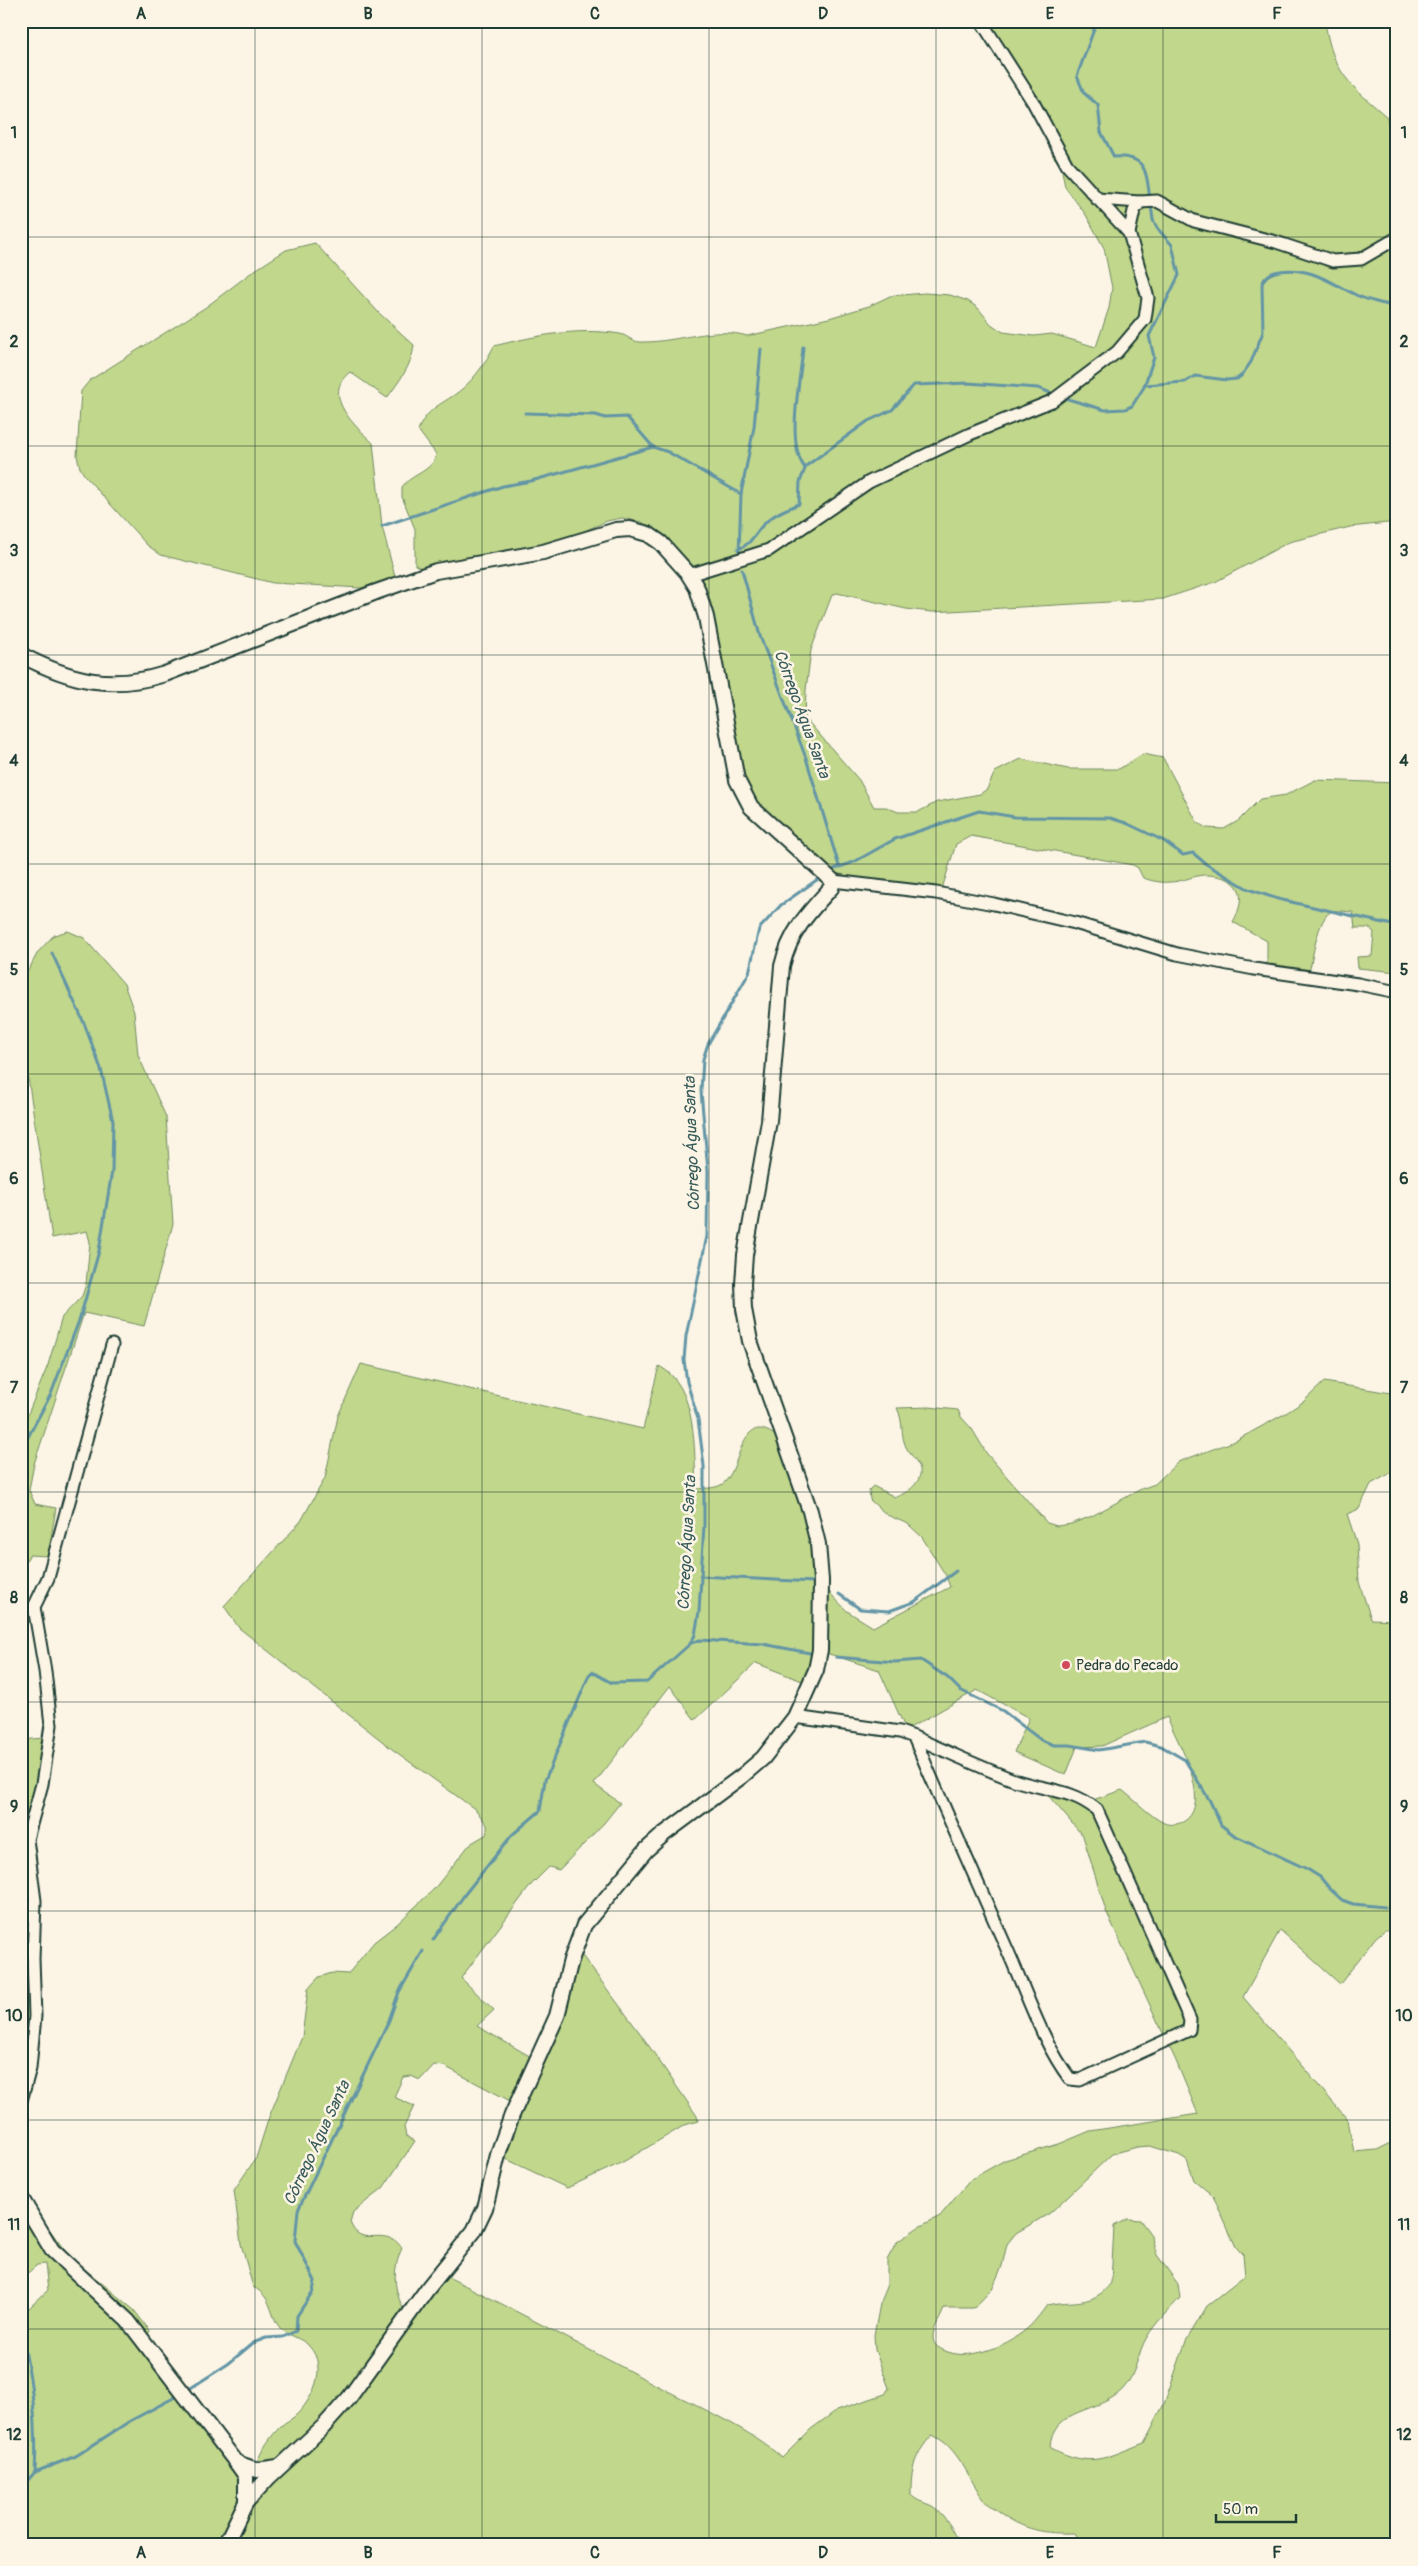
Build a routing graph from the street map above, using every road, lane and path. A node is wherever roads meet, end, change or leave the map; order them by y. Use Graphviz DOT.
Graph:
graph roads {
  1 [pos="982,21"];
  2 [pos="1097,199"];
  3 [pos="1148,202"];
  4 [pos="1129,233"];
  5 [pos="1397,238"];
  6 [pos="689,575"];
  7 [pos="21,655"];
  8 [pos="833,881"];
  9 [pos="1397,992"];
  10 [pos="112,1345"];
  11 [pos="795,1717"];
  12 [pos="914,1737"];
  13 [pos="21,2101"];
  14 [pos="21,2198"];
  15 [pos="236,2462"];
  16 [pos="280,2467"];
  17 [pos="246,2502"];
  18 [pos="225,2545"];
  1 -- 2 [label="street"];
  2 -- 3 [label="street"];
  2 -- 4 [label="street"];
  3 -- 4 [label="street"];
  3 -- 5 [label="street"];
  4 -- 6 [label="street"];
  6 -- 7 [label="street"];
  6 -- 8 [label="street"];
  8 -- 9 [label="street"];
  8 -- 11 [label="street"];
  10 -- 13 [label="street"];
  11 -- 12 [label="street"];
  11 -- 16 [label="street"];
  12 -- 12 [label="street"];
  14 -- 15 [label="street"];
  15 -- 16 [label="street"];
  15 -- 17 [label="street"];
  16 -- 17 [label="street"];
  17 -- 18 [label="street"];
}
